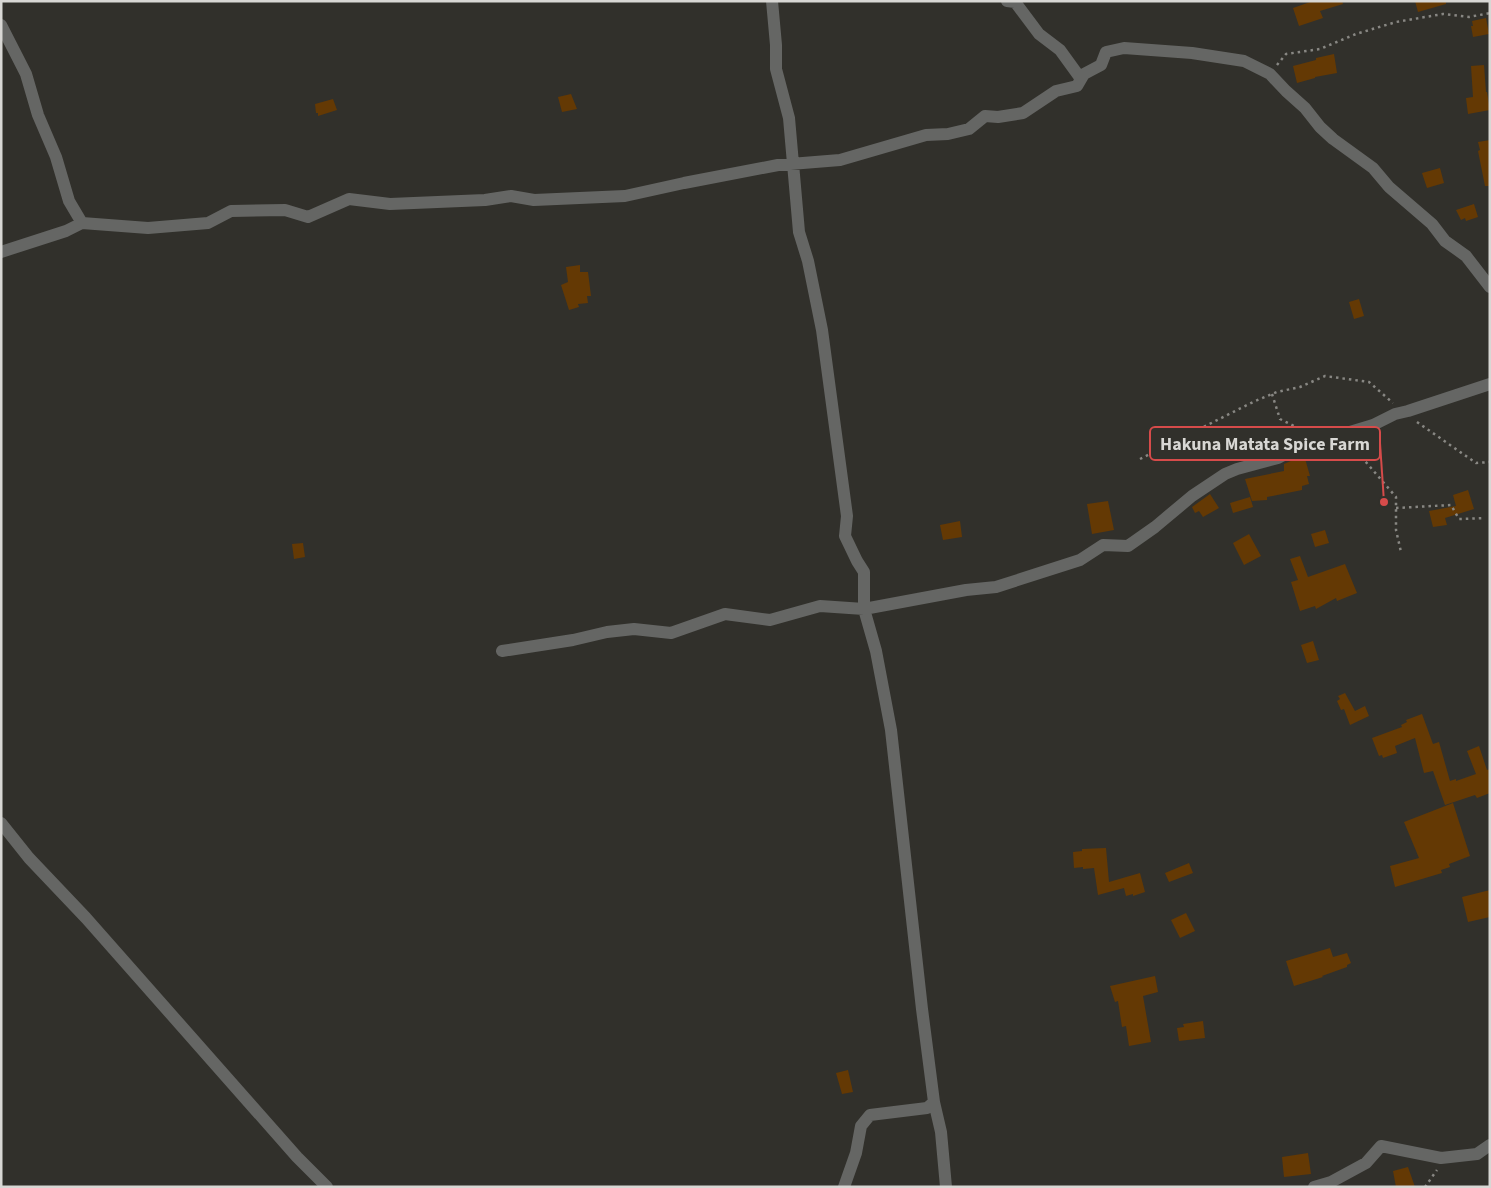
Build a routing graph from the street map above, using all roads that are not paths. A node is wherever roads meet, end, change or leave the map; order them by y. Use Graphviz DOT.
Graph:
graph roads {
  1 [pos="772,1"];
  2 [pos="1007,1"];
  3 [pos="1,25"];
  4 [pos="1081,80"];
  5 [pos="794,164"];
  6 [pos="82,223"];
  7 [pos="1,252"];
  8 [pos="1490,287"];
  9 [pos="1490,384"];
  10 [pos="864,609"];
  11 [pos="502,651"];
  12 [pos="1,823"];
  13 [pos="934,1102"];
  14 [pos="1490,1145"];
  15 [pos="327,1187"];
  16 [pos="844,1187"];
  17 [pos="946,1187"];
  18 [pos="1314,1187"];
  1 -- 5 [label="street"];
  2 -- 4 [label="street"];
  3 -- 6 [label="street"];
  4 -- 5 [label="street"];
  4 -- 8 [label="street"];
  5 -- 6 [label="street"];
  5 -- 10 [label="street"];
  6 -- 7 [label="street"];
  9 -- 10 [label="street"];
  10 -- 11 [label="street"];
  10 -- 13 [label="street"];
  12 -- 15 [label="street"];
  13 -- 16 [label="street"];
  13 -- 17 [label="street"];
  14 -- 18 [label="street"];
}
